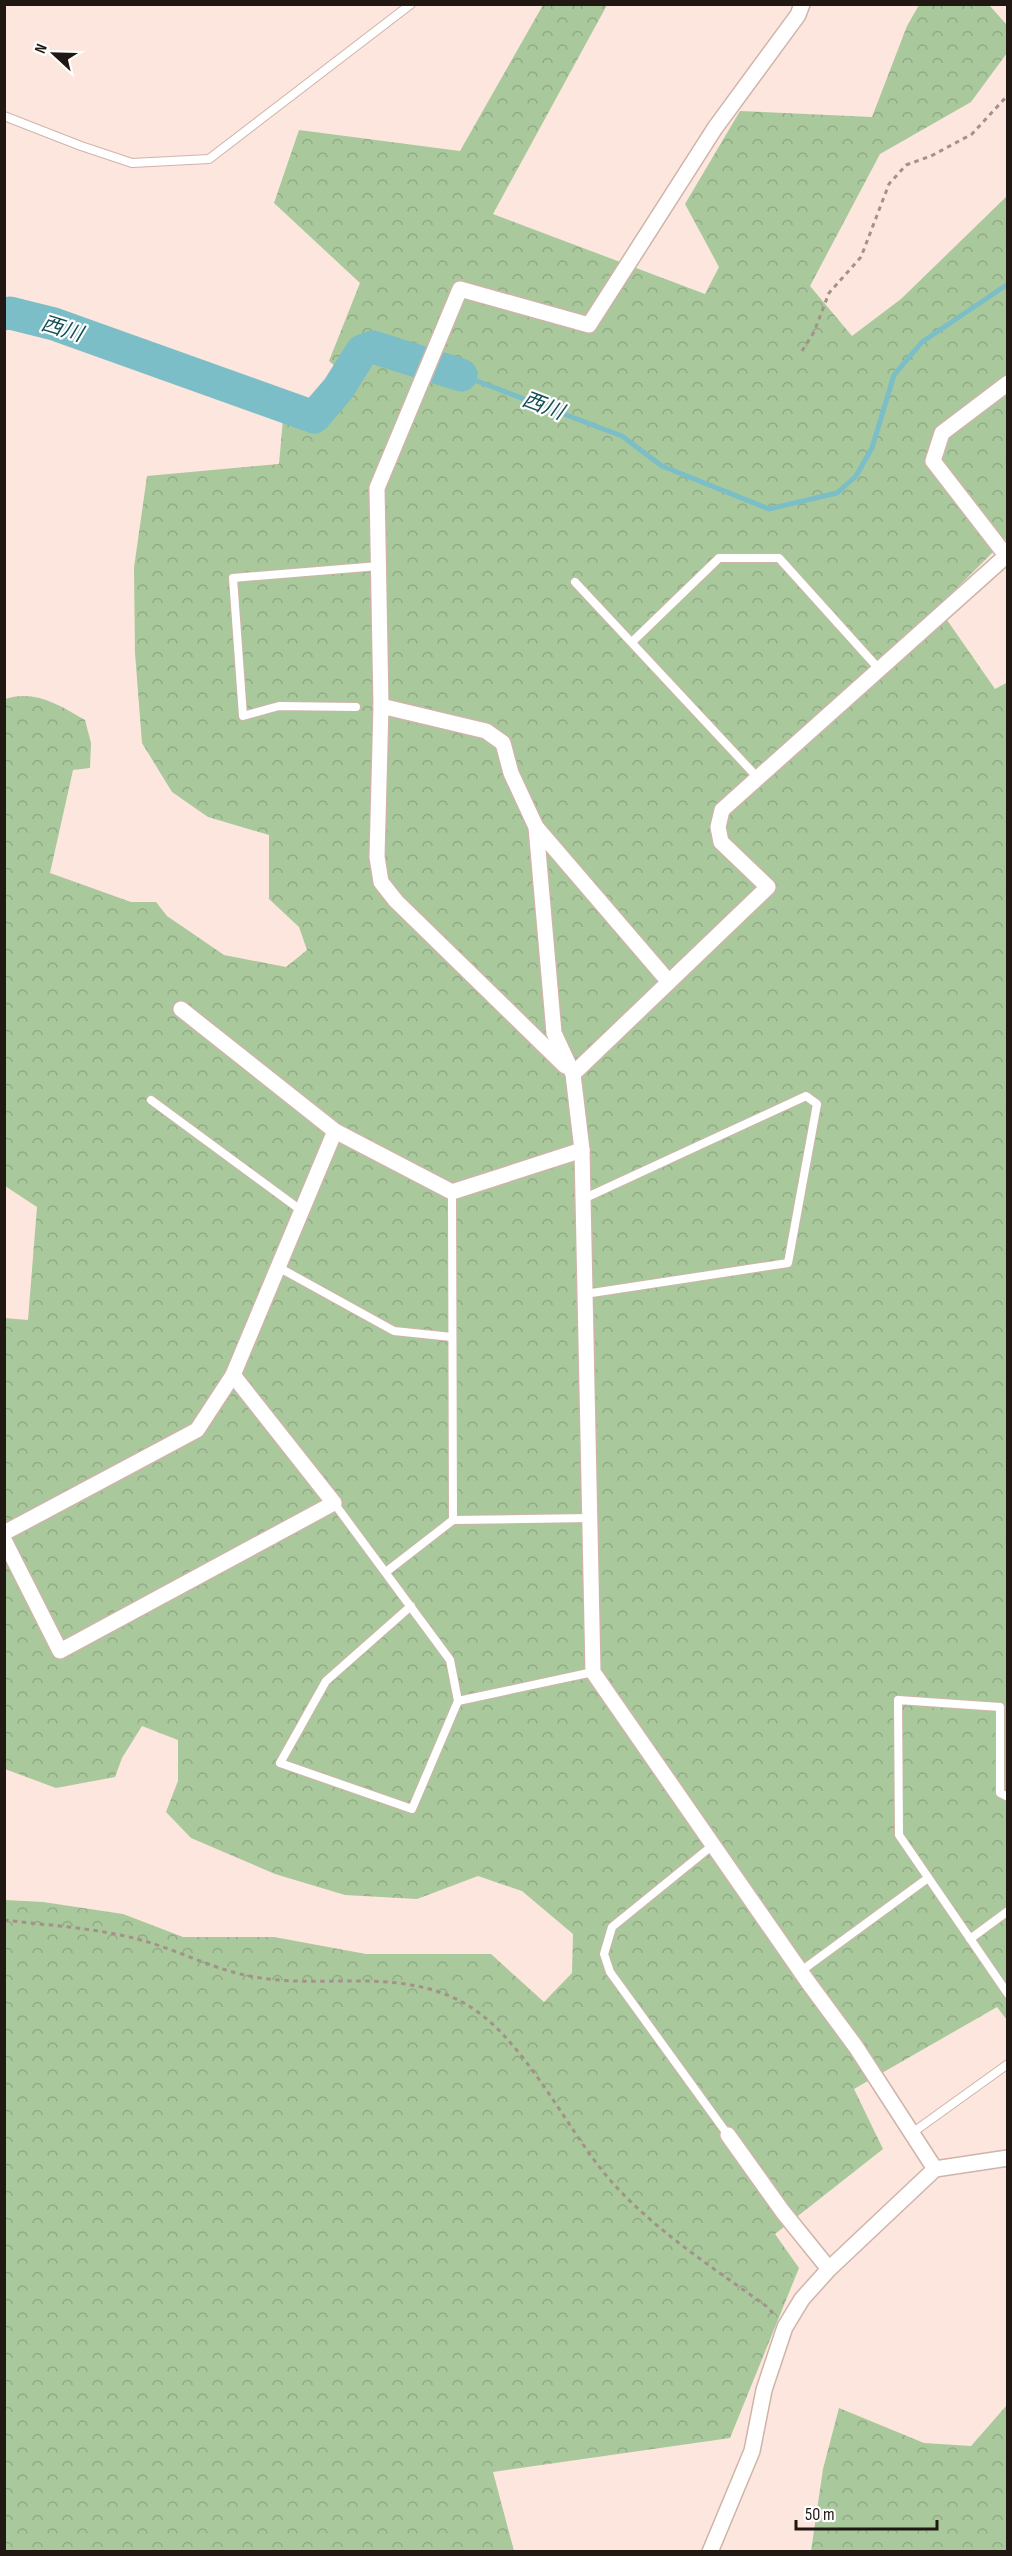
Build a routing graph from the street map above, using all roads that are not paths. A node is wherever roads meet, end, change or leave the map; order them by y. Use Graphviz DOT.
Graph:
graph roads {
  1 [pos="398,4"];
  2 [pos="802,4"];
  3 [pos="409,6"];
  4 [pos="4,116"];
  5 [pos="1008,383"];
  6 [pos="1007,557"];
  7 [pos="379,566"];
  8 [pos="575,582"];
  9 [pos="632,642"];
  10 [pos="879,669"];
  11 [pos="381,706"];
  12 [pos="356,707"];
  13 [pos="758,778"];
  14 [pos="537,827"];
  15 [pos="669,982"];
  16 [pos="181,1010"];
  17 [pos="573,1074"];
  18 [pos="151,1100"];
  19 [pos="335,1131"];
  20 [pos="582,1150"];
  21 [pos="452,1192"];
  22 [pos="583,1199"];
  23 [pos="302,1211"];
  24 [pos="278,1267"];
  25 [pos="585,1294"];
  26 [pos="452,1337"];
  27 [pos="232,1375"];
  28 [pos="334,1503"];
  29 [pos="590,1518"];
  30 [pos="453,1521"];
  31 [pos="4,1533"];
  32 [pos="4,1540"];
  33 [pos="386,1572"];
  34 [pos="411,1606"];
  35 [pos="593,1672"];
  36 [pos="458,1701"];
  37 [pos="1008,1797"];
  38 [pos="712,1845"];
  39 [pos="928,1878"];
  40 [pos="1008,1911"];
  41 [pos="970,1939"];
  42 [pos="801,1971"];
  43 [pos="1008,1994"];
  44 [pos="1008,2064"];
  45 [pos="912,2133"];
  46 [pos="728,2135"];
  47 [pos="1008,2158"];
  48 [pos="935,2169"];
  49 [pos="830,2269"];
  50 [pos="710,2552"];
  1 -- 3 [label="lane"];
  2 -- 7 [label="street"];
  3 -- 4 [label="lane"];
  5 -- 6 [label="street"];
  6 -- 10 [label="street"];
  7 -- 11 [label="street"];
  7 -- 12 [label="lane"];
  8 -- 9 [label="lane"];
  9 -- 10 [label="lane"];
  9 -- 13 [label="lane"];
  10 -- 13 [label="street"];
  11 -- 14 [label="street"];
  11 -- 17 [label="street"];
  13 -- 15 [label="street"];
  14 -- 15 [label="street"];
  14 -- 17 [label="street"];
  15 -- 17 [label="street"];
  16 -- 19 [label="street"];
  17 -- 20 [label="street"];
  18 -- 23 [label="lane"];
  19 -- 21 [label="street"];
  19 -- 23 [label="street"];
  20 -- 21 [label="street"];
  20 -- 22 [label="street"];
  21 -- 26 [label="lane"];
  22 -- 25 [label="street"];
  22 -- 25 [label="lane"];
  23 -- 24 [label="street"];
  24 -- 26 [label="lane"];
  24 -- 27 [label="street"];
  25 -- 29 [label="street"];
  26 -- 30 [label="lane"];
  27 -- 28 [label="street"];
  27 -- 31 [label="street"];
  28 -- 32 [label="street"];
  28 -- 33 [label="lane"];
  29 -- 30 [label="lane"];
  29 -- 35 [label="street"];
  30 -- 33 [label="lane"];
  33 -- 34 [label="lane"];
  34 -- 36 [label="lane"];
  34 -- 36 [label="lane"];
  35 -- 36 [label="lane"];
  35 -- 38 [label="street"];
  37 -- 39 [label="lane"];
  38 -- 42 [label="street"];
  38 -- 46 [label="lane"];
  39 -- 41 [label="lane"];
  39 -- 42 [label="lane"];
  40 -- 41 [label="lane"];
  41 -- 43 [label="lane"];
  42 -- 45 [label="street"];
  44 -- 45 [label="lane"];
  45 -- 48 [label="street"];
  46 -- 49 [label="street"];
  47 -- 48 [label="street"];
  48 -- 49 [label="street"];
  49 -- 50 [label="street"];
}
